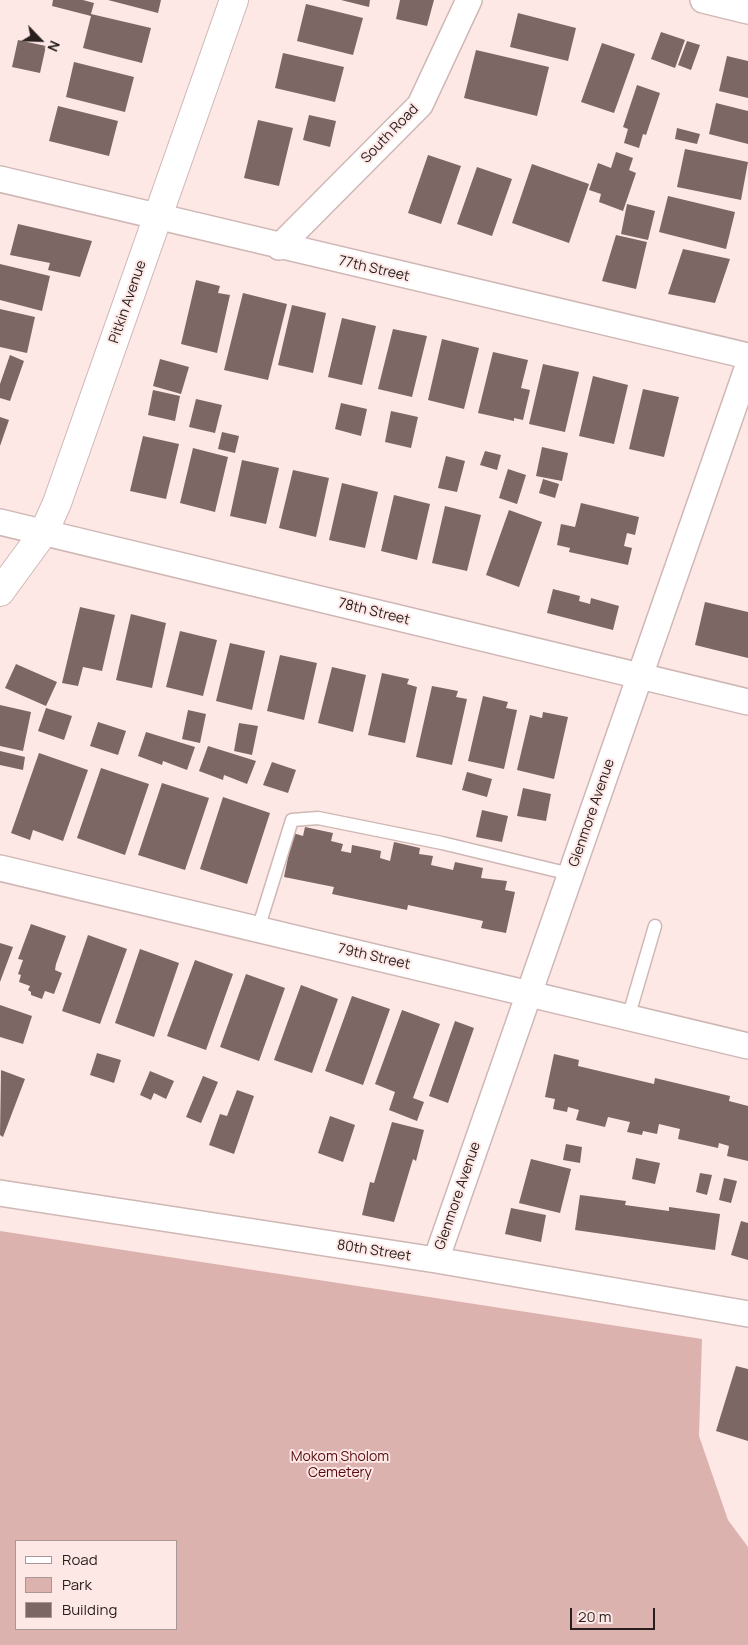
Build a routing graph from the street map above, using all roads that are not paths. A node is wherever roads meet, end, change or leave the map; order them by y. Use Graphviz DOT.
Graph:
graph roads {
  1 [pos="234,0"];
  2 [pos="470,0"];
  3 [pos="703,0"];
  4 [pos="748,11"];
  5 [pos="0,179"];
  6 [pos="158,217"];
  7 [pos="279,247"];
  8 [pos="748,356"];
  9 [pos="748,366"];
  10 [pos="0,522"];
  11 [pos="44,532"];
  12 [pos="0,592"];
  13 [pos="640,677"];
  14 [pos="748,702"];
  15 [pos="0,868"];
  16 [pos="570,874"];
  17 [pos="655,926"];
  18 [pos="258,929"];
  19 [pos="528,994"];
  20 [pos="628,1018"];
  21 [pos="748,1046"];
  22 [pos="0,1193"];
  23 [pos="436,1260"];
  24 [pos="748,1314"];
  1 -- 6 [label="street, Pitkin Avenue"];
  2 -- 7 [label="street, South Road"];
  3 -- 4 [label="street"];
  5 -- 6 [label="street, 77th Street"];
  6 -- 7 [label="street, 77th Street"];
  6 -- 11 [label="street, Pitkin Avenue"];
  7 -- 8 [label="street, 77th Street"];
  9 -- 13 [label="street, Glenmore Avenue"];
  10 -- 11 [label="street, 78th Street"];
  11 -- 12 [label="street, Pitkin Avenue"];
  11 -- 13 [label="street, 78th Street"];
  13 -- 14 [label="street, 78th Street"];
  13 -- 16 [label="street, Glenmore Avenue"];
  15 -- 18 [label="street, 79th Street"];
  16 -- 18 [label="lane"];
  16 -- 19 [label="street, Glenmore Avenue"];
  17 -- 20 [label="lane"];
  18 -- 19 [label="street, 79th Street"];
  19 -- 20 [label="street, 79th Street"];
  19 -- 23 [label="street, Glenmore Avenue"];
  20 -- 21 [label="street, 79th Street"];
  22 -- 23 [label="street, 80th Street"];
  23 -- 24 [label="street, 80th Street"];
}
